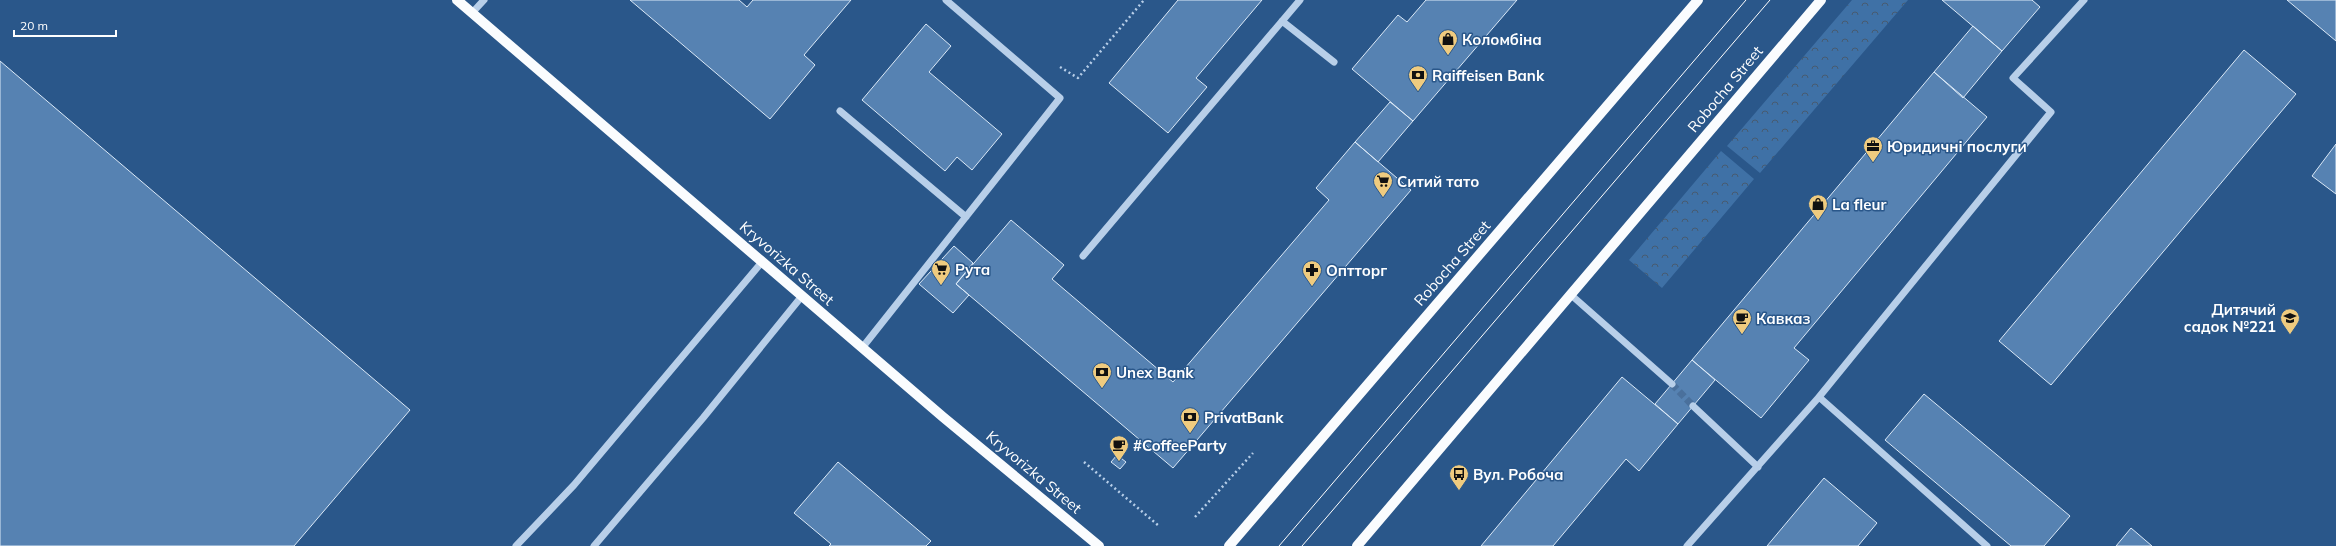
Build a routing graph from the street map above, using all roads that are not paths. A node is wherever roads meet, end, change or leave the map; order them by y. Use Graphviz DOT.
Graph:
graph roads {
  1 [pos="457,0"];
  2 [pos="484,0"];
  3 [pos="946,0"];
  4 [pos="1300,0"];
  5 [pos="1698,0"];
  6 [pos="1821,0"];
  7 [pos="2084,0"];
  8 [pos="472,13"];
  9 [pos="1282,21"];
  10 [pos="1334,62"];
  11 [pos="840,111"];
  12 [pos="966,217"];
  13 [pos="1083,256"];
  14 [pos="762,262"];
  15 [pos="1570,294"];
  16 [pos="802,296"];
  17 [pos="862,348"];
  18 [pos="1672,384"];
  19 [pos="1819,397"];
  20 [pos="1693,406"];
  21 [pos="1758,467"];
  22 [pos="516,546"];
  23 [pos="594,546"];
  24 [pos="1099,546"];
  25 [pos="1228,546"];
  26 [pos="1357,546"];
  27 [pos="1687,546"];
  28 [pos="1988,546"];
  1 -- 8 [label="main road, Kryvorizka Street"];
  2 -- 8 [label="street"];
  3 -- 12 [label="street"];
  4 -- 9 [label="street"];
  5 -- 25 [label="main road, Robocha Street"];
  6 -- 15 [label="main road, Robocha Street"];
  7 -- 19 [label="street"];
  8 -- 14 [label="main road, Kryvorizka Street"];
  9 -- 10 [label="street"];
  9 -- 13 [label="street"];
  11 -- 12 [label="street"];
  12 -- 17 [label="street"];
  14 -- 16 [label="main road, Kryvorizka Street"];
  14 -- 22 [label="street"];
  15 -- 18 [label="street"];
  15 -- 26 [label="main road, Robocha Street"];
  16 -- 17 [label="main road, Kryvorizka Street"];
  16 -- 23 [label="street"];
  17 -- 24 [label="main road, Kryvorizka Street"];
  19 -- 21 [label="street"];
  19 -- 28 [label="street"];
  20 -- 21 [label="street"];
  21 -- 27 [label="street"];
}
